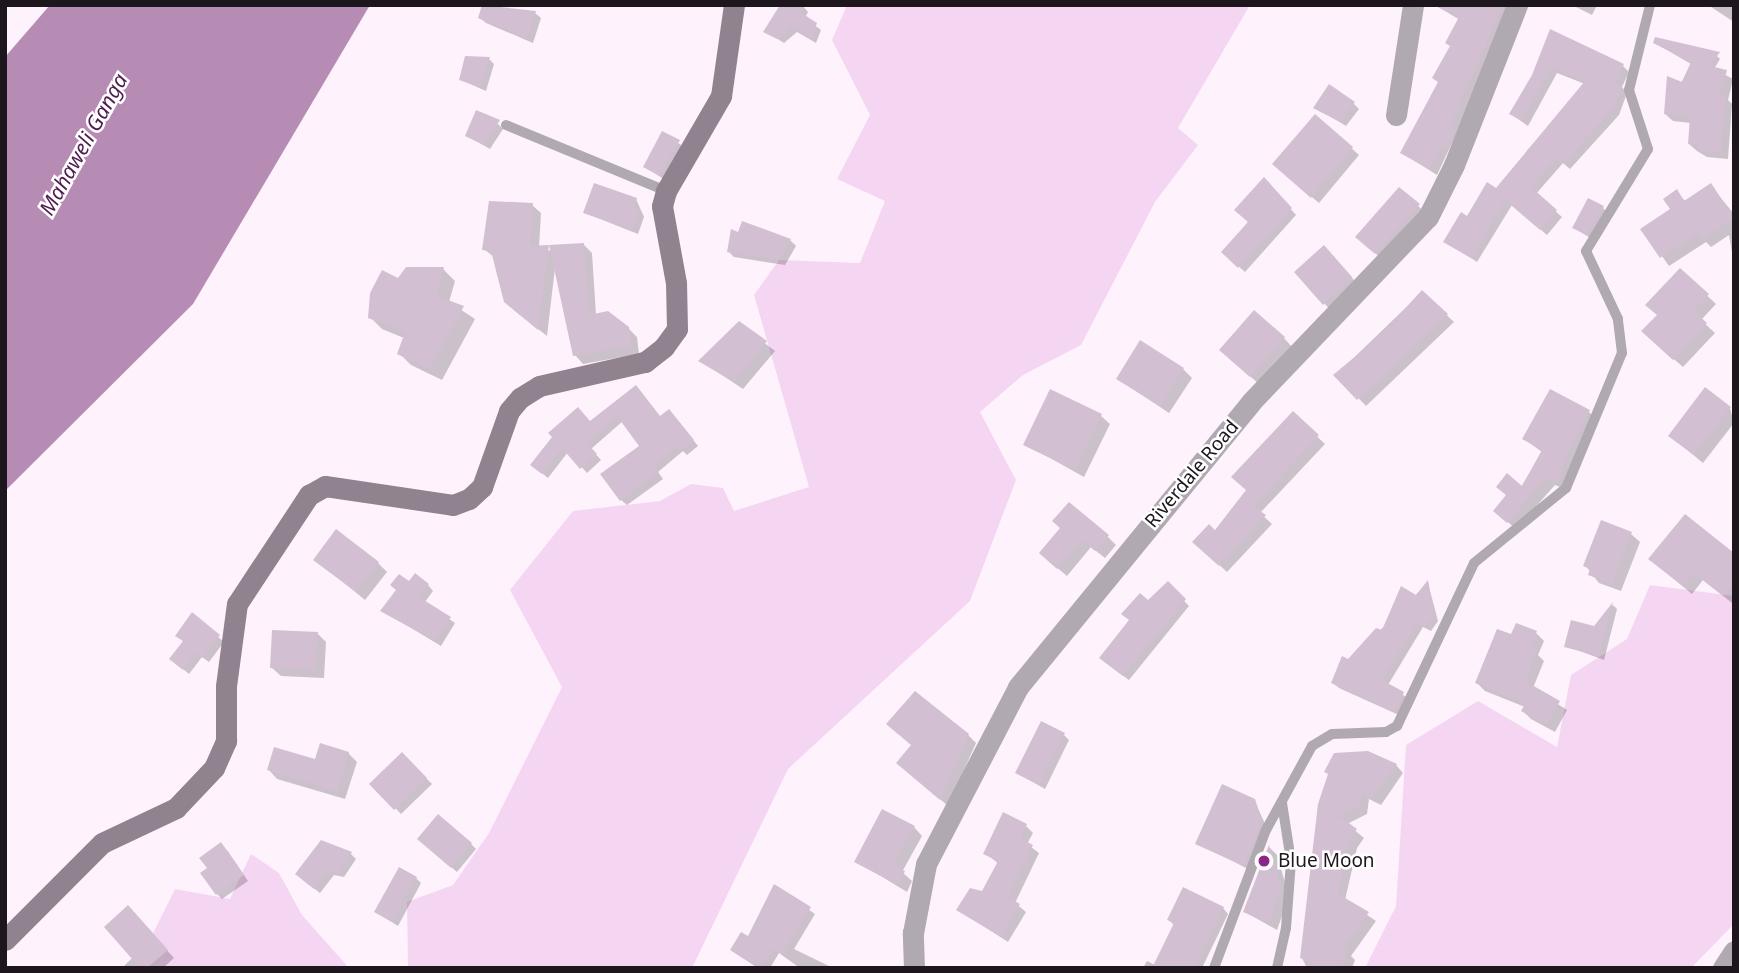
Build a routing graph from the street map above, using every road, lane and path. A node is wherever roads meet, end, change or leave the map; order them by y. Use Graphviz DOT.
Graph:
graph roads {
  1 [pos="734,5"];
  2 [pos="1413,5"];
  3 [pos="1517,5"];
  4 [pos="1650,5"];
  5 [pos="1396,115"];
  6 [pos="506,125"];
  7 [pos="666,191"];
  8 [pos="1282,803"];
  9 [pos="5,940"];
  10 [pos="1734,951"];
  11 [pos="914,968"];
  12 [pos="1214,968"];
  13 [pos="1277,968"];
  14 [pos="1723,968"];
  1 -- 7 [label="street"];
  2 -- 5 [label="street"];
  3 -- 11 [label="street, Riverdale Road"];
  4 -- 8 [label="lane"];
  6 -- 7 [label="lane"];
  7 -- 9 [label="street"];
  8 -- 12 [label="lane"];
  8 -- 13 [label="lane"];
  10 -- 14 [label="street"];
}
